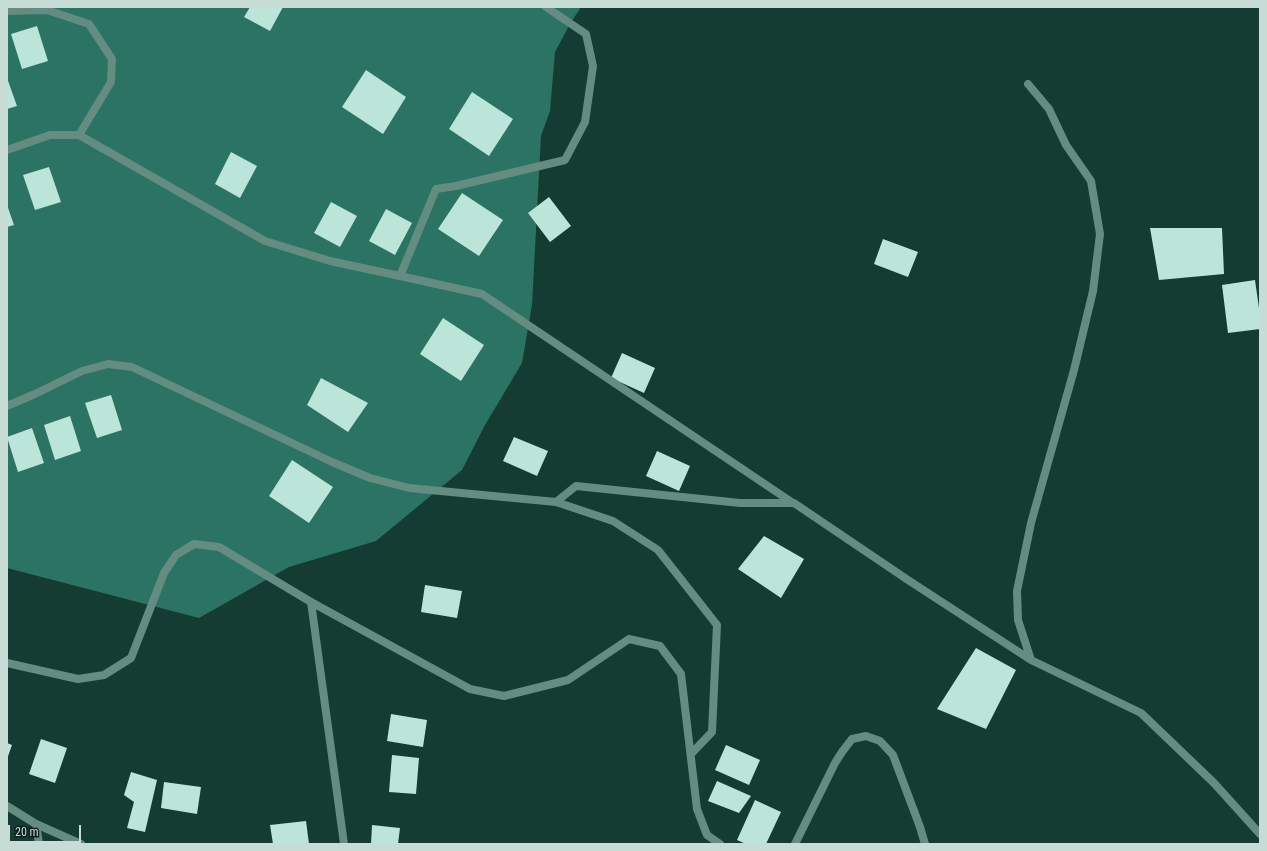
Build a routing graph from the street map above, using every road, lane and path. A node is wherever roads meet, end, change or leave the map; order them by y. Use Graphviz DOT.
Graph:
graph roads {
  1 [pos="546,7"];
  2 [pos="7,11"];
  3 [pos="1028,84"];
  4 [pos="79,135"];
  5 [pos="7,150"];
  6 [pos="400,276"];
  7 [pos="7,406"];
  8 [pos="556,502"];
  9 [pos="794,503"];
  10 [pos="311,602"];
  11 [pos="1031,660"];
  12 [pos="7,663"];
  13 [pos="691,754"];
  14 [pos="7,806"];
  15 [pos="36,824"];
  16 [pos="1260,834"];
  17 [pos="39,844"];
  18 [pos="81,844"];
  19 [pos="344,844"];
  20 [pos="720,844"];
  21 [pos="795,844"];
  22 [pos="925,844"];
  1 -- 6 [label="street"];
  2 -- 4 [label="street"];
  3 -- 11 [label="street"];
  4 -- 5 [label="street"];
  4 -- 6 [label="street"];
  6 -- 9 [label="street"];
  7 -- 8 [label="street"];
  8 -- 9 [label="street"];
  8 -- 13 [label="street"];
  9 -- 11 [label="street"];
  10 -- 12 [label="street"];
  10 -- 13 [label="street"];
  10 -- 19 [label="street"];
  11 -- 16 [label="street"];
  13 -- 20 [label="street"];
  14 -- 15 [label="street"];
  15 -- 17 [label="street"];
  15 -- 18 [label="street"];
  21 -- 22 [label="street"];
}
